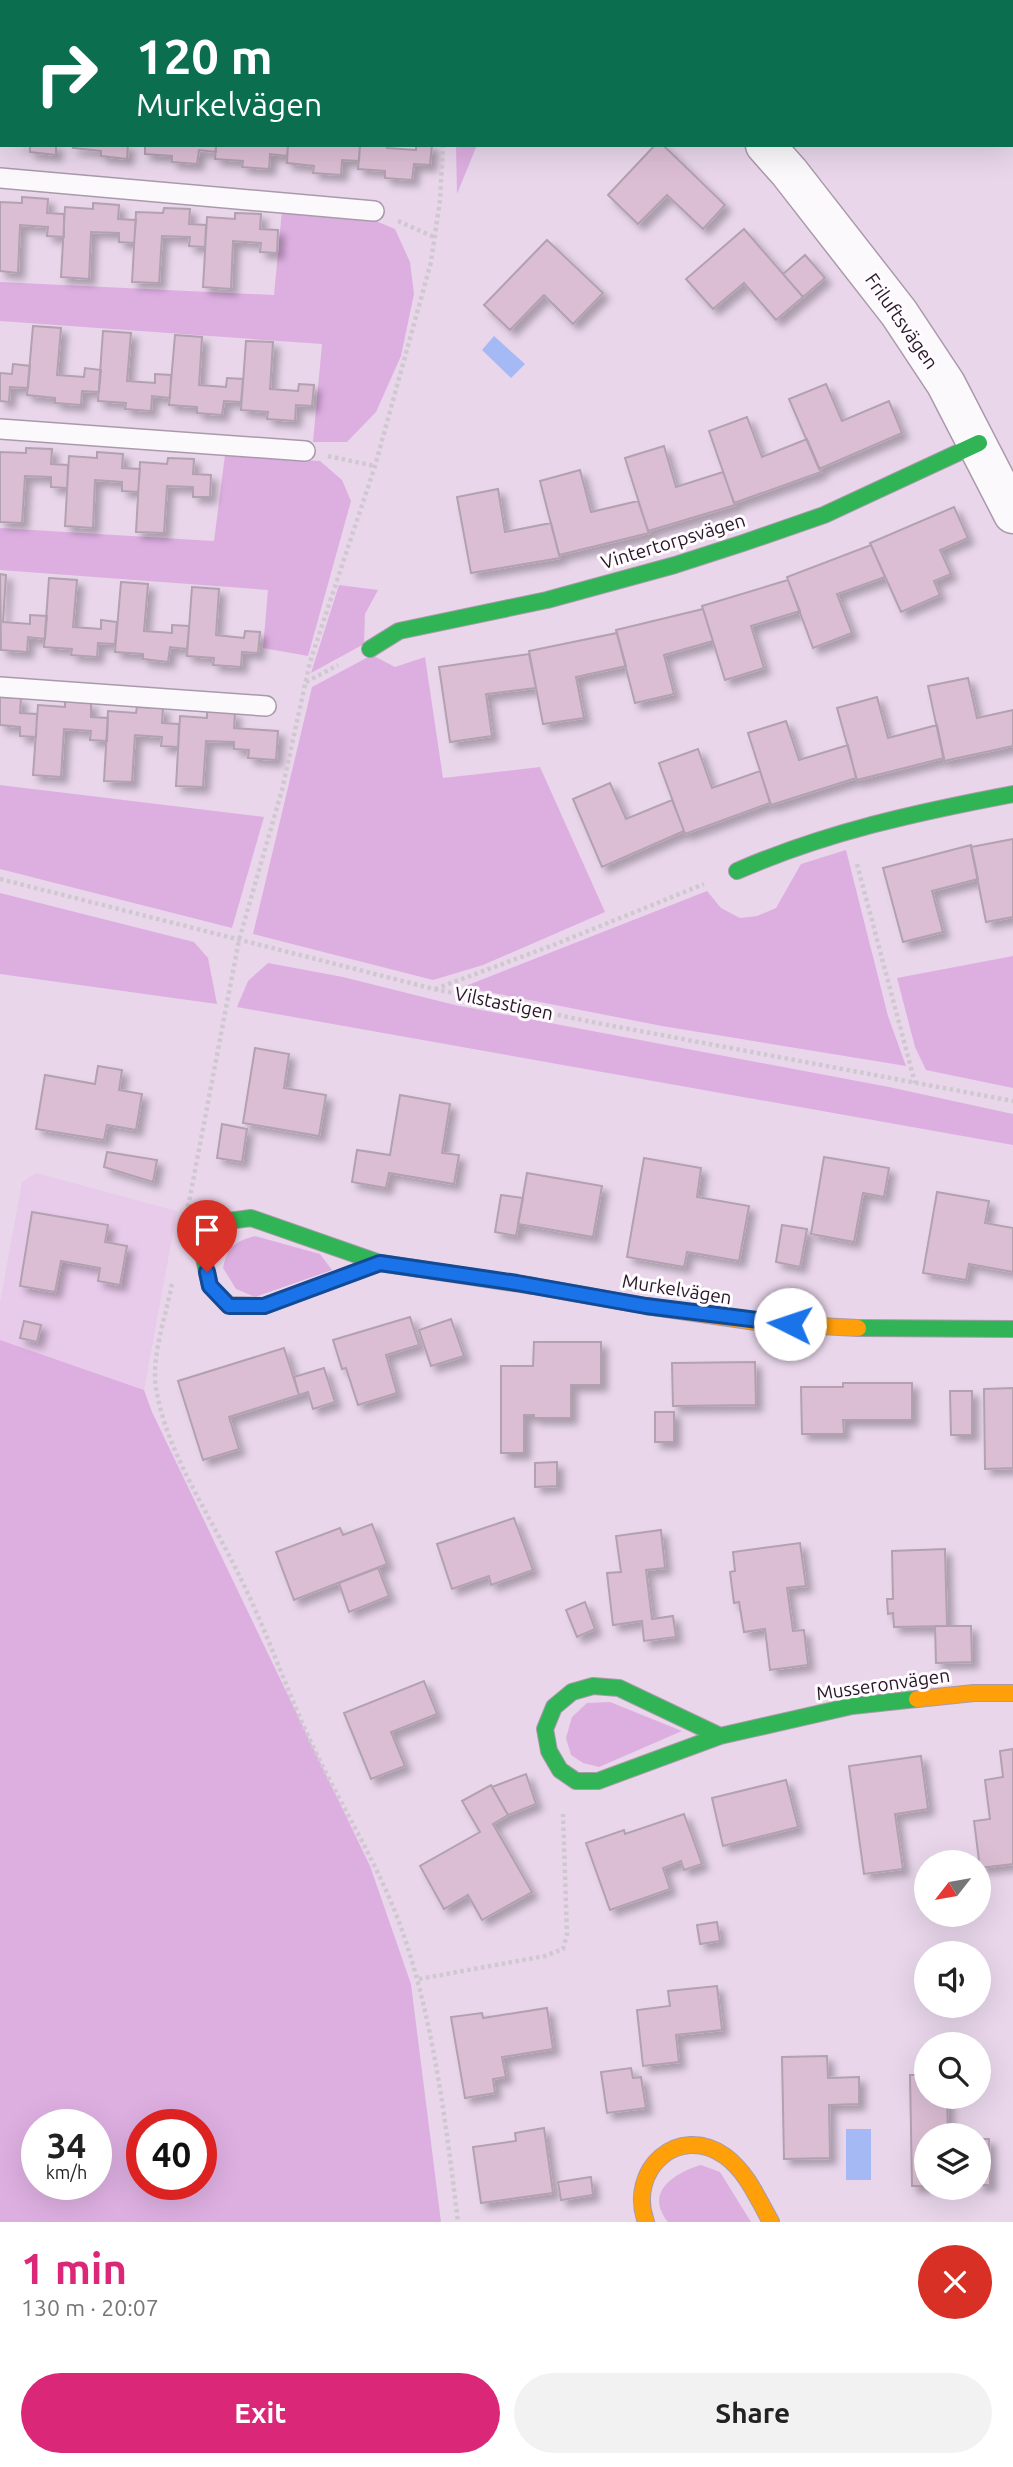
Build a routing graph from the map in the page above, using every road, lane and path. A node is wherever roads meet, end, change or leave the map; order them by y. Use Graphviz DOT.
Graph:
graph roads {
  1 [pos="443,147"];
  2 [pos="767,147"];
  3 [pos="0,177"];
  4 [pos="374,211"];
  5 [pos="434,237"];
  6 [pos="0,429"];
  7 [pos="978,443"];
  8 [pos="305,451"];
  9 [pos="375,466"];
  10 [pos="1013,514"];
  11 [pos="370,649"];
  12 [pos="0,687"];
  13 [pos="266,706"];
  14 [pos="1013,794"];
  15 [pos="848,829"];
  16 [pos="737,871"];
  17 [pos="0,879"];
  18 [pos="239,940"];
  19 [pos="435,989"];
  20 [pos="915,1083"];
  21 [pos="1013,1101"];
  22 [pos="186,1218"];
  23 [pos="380,1263"];
  24 [pos="173,1279"];
  25 [pos="1013,1329"];
  26 [pos="1013,1693"];
  27 [pos="720,1736"];
  28 [pos="576,1781"];
  29 [pos="419,1979"];
  30 [pos="458,2222"];
  31 [pos="646,2222"];
  32 [pos="771,2222"];
  1 -- 5 [label="path"];
  2 -- 7 [label="street, Friluftsvägen"];
  3 -- 4 [label="lane"];
  4 -- 5 [label="path"];
  5 -- 9 [label="path"];
  6 -- 8 [label="lane"];
  7 -- 10 [label="street, Friluftsvägen"];
  7 -- 11 [label="street, Vintertorpsvägen"];
  8 -- 9 [label="path"];
  9 -- 18 [label="path"];
  12 -- 13 [label="lane"];
  14 -- 15 [label="street"];
  15 -- 16 [label="street"];
  15 -- 20 [label="path"];
  16 -- 19 [label="path"];
  17 -- 18 [label="path, Vilstastigen"];
  18 -- 19 [label="path, Vilstastigen"];
  18 -- 22 [label="path"];
  19 -- 20 [label="path, Vilstastigen"];
  20 -- 21 [label="path, Vilstastigen"];
  23 -- 23 [label="street, Murkelvägen"];
  23 -- 25 [label="street, Murkelvägen"];
  24 -- 29 [label="path"];
  26 -- 27 [label="street, Musseronvägen"];
  27 -- 28 [label="street, Musseronvägen"];
  27 -- 28 [label="street"];
  28 -- 29 [label="path"];
  29 -- 30 [label="path"];
  31 -- 32 [label="street"];
}
